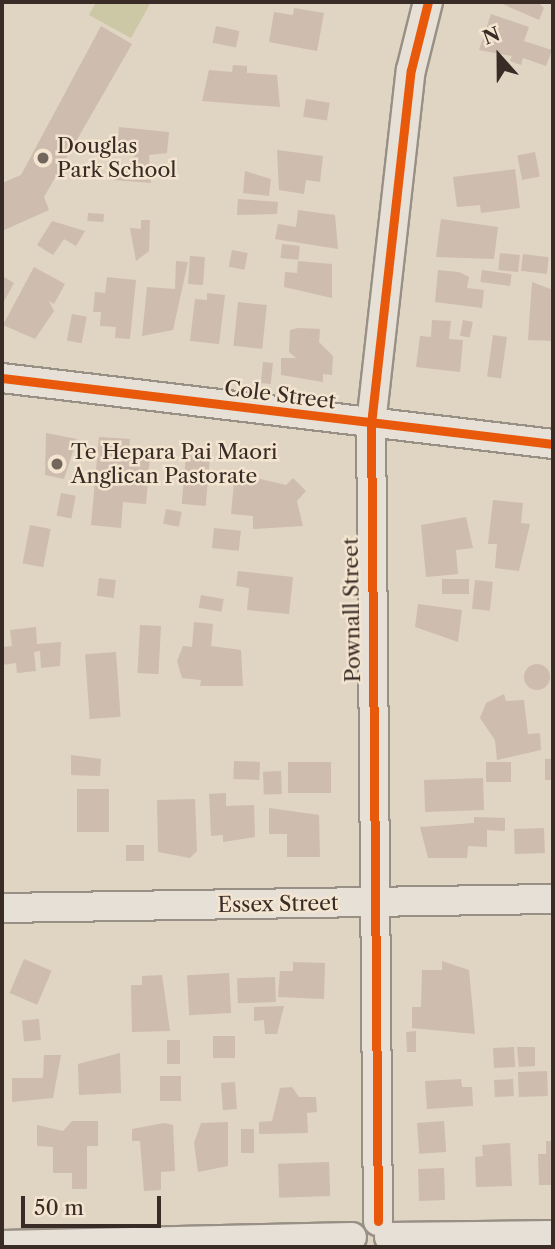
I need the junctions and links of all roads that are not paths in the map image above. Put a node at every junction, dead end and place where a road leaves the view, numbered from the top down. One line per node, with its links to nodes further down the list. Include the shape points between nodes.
1 (428, 2): 3 (street, Pownall Street, via 411,70)
2 (2, 378): 3 (street, Cole Street)
3 (371, 424): 4 (street, Cole Street); 6 (street, Pownall Street, via 367,554)
4 (553, 444)
5 (553, 899): 6 (street, Essex Street)
6 (376, 902): 7 (street, Essex Street); 8 (street, Pownall Street)
7 (2, 908)
8 (384, 1235): 9 (street); 10 (street, via 360,1223)
9 (553, 1235)
10 (353, 1242): 11 (street)
11 (2, 1245)

